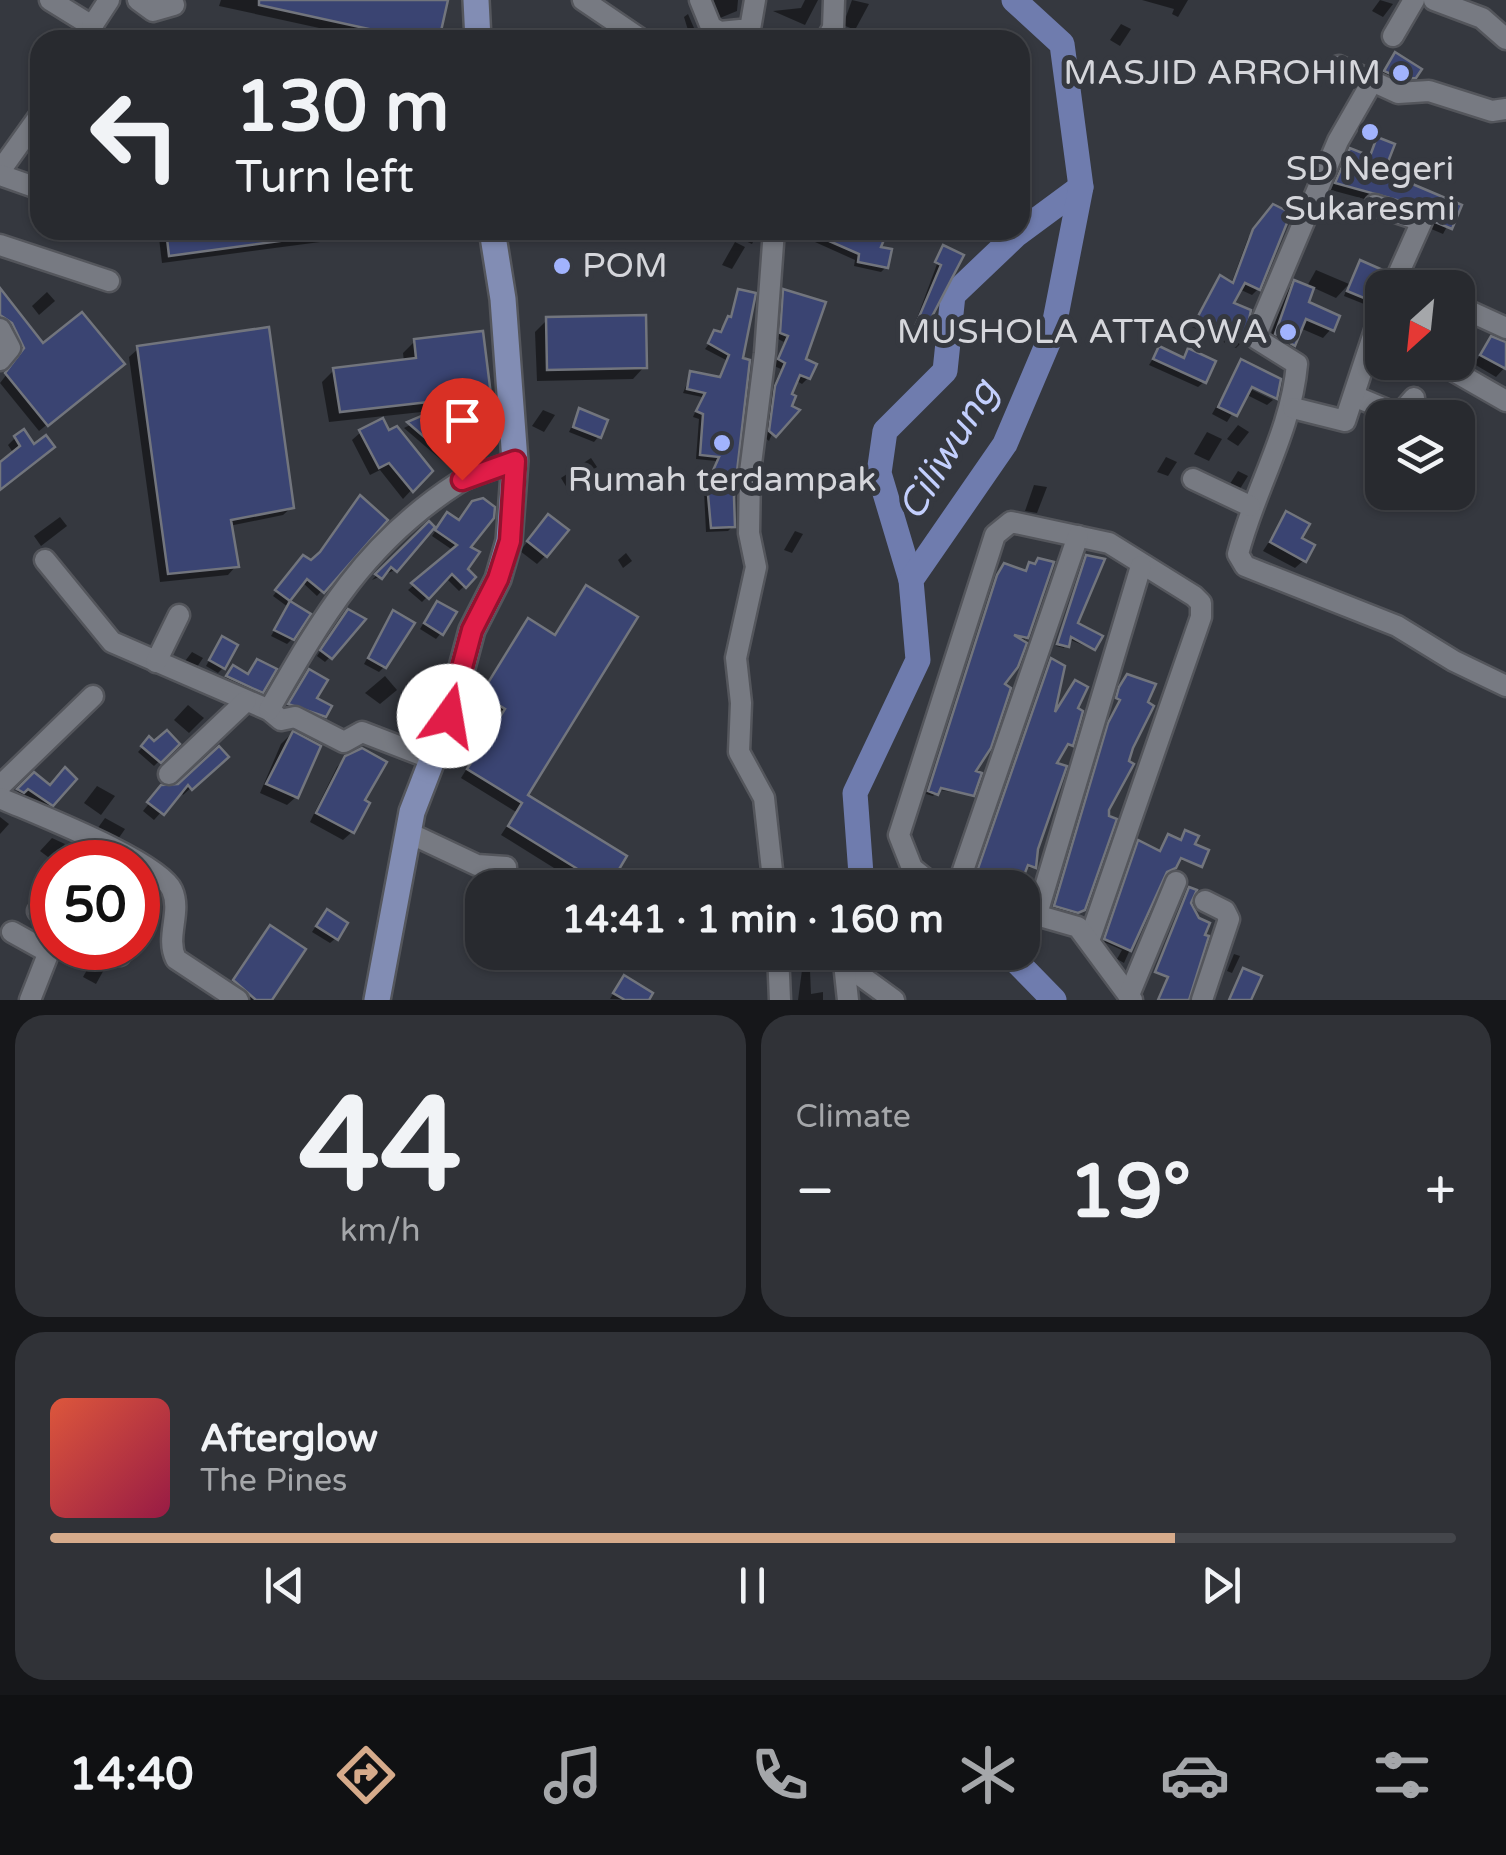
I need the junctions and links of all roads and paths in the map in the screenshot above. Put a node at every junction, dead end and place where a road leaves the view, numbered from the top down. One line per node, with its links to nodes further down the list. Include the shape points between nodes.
1 (50, 0): 12 (street)
2 (108, 0): 13 (street)
3 (138, 0): 11 (street, via 153,11)
4 (476, 0): 14 (main road)
5 (583, 0): 15 (street)
6 (700, 0): 16 (street)
7 (755, 0): 17 (street, via 750,29)
8 (834, 0): 18 (street)
9 (1414, 0): 19 (street)
10 (1434, 0): 20 (street, via 1482,18)
11 (174, 5)
12 (89, 30)
13 (94, 30)
14 (478, 30)
15 (627, 30)
16 (716, 30)
17 (740, 30)
18 (831, 30)
19 (1393, 36)
20 (1506, 39)
21 (1340, 66): 22 (street)
22 (1373, 80): 23 (street, via 1398,93 1429,92); 42 (street, via 1338,140 1258,330 1268,348 1297,364)
23 (1506, 109)
24 (30, 130): 25 (street)
25 (0, 173): 26 (street)
26 (30, 185)
27 (1375, 205): 31 (street, via 1422,221)
28 (494, 240): 43 (main road)
29 (773, 240): 61 (street, via 750,472 756,567 736,658 739,752 764,798)
30 (0, 245): 32 (street)
31 (1407, 270)
32 (109, 281)
33 (1475, 314): 34 (street)
34 (1506, 328)
35 (0, 329): 36 (street, via 10,348)
36 (0, 360)
37 (1365, 362): 39 (street)
38 (1469, 380): 41 (street)
39 (1354, 396): 40 (street, via 1399,415); 42 (street, via 1345,421)
40 (1414, 398)
41 (1506, 401)
42 (1293, 408): 45 (street)
43 (515, 461): 54 (street, via 462,480 396,528 334,599); 55 (main road, via 510,541 472,630)
44 (1193, 480): 45 (street)
45 (1250, 506): 51 (street, via 1238,554 1245,566 1398,626)
46 (1078, 536): 48 (street, via 1109,543); 62 (street, via 1011,522 995,535 899,835); 63 (street)
47 (45, 560): 50 (street, via 107,638)
48 (1142, 566): 64 (street); 69 (street, via 1194,596 1201,617)
49 (180, 616): 50 (street)
50 (156, 662): 53 (street)
51 (1506, 686)
52 (93, 696): 57 (street)
53 (246, 700): 54 (street); 56 (street)
54 (269, 710): 55 (street, via 344,742 362,732)
55 (432, 759): 59 (main road)
56 (169, 774)
57 (0, 786)
58 (0, 798): 77 (street, via 166,881 176,901 176,959)
59 (407, 832): 60 (street, via 477,865); 78 (main road)
60 (506, 867)
61 (772, 870)
62 (914, 870)
63 (963, 870)
64 (1040, 881)
65 (1176, 882): 75 (street)
66 (1205, 901): 82 (street, via 1229,919)
67 (1040, 915): 69 (street, via 1078,927)
68 (12, 932): 70 (street)
69 (1090, 938): 75 (street)
70 (30, 940)
71 (42, 970): 76 (street)
72 (779, 970): 79 (street)
73 (839, 970): 80 (street)
74 (853, 970): 81 (street)
75 (1131, 998)
76 (30, 1000)
77 (238, 1000)
78 (376, 1000)
79 (780, 1000)
80 (848, 1000)
81 (894, 1000)
82 (1202, 1000)

